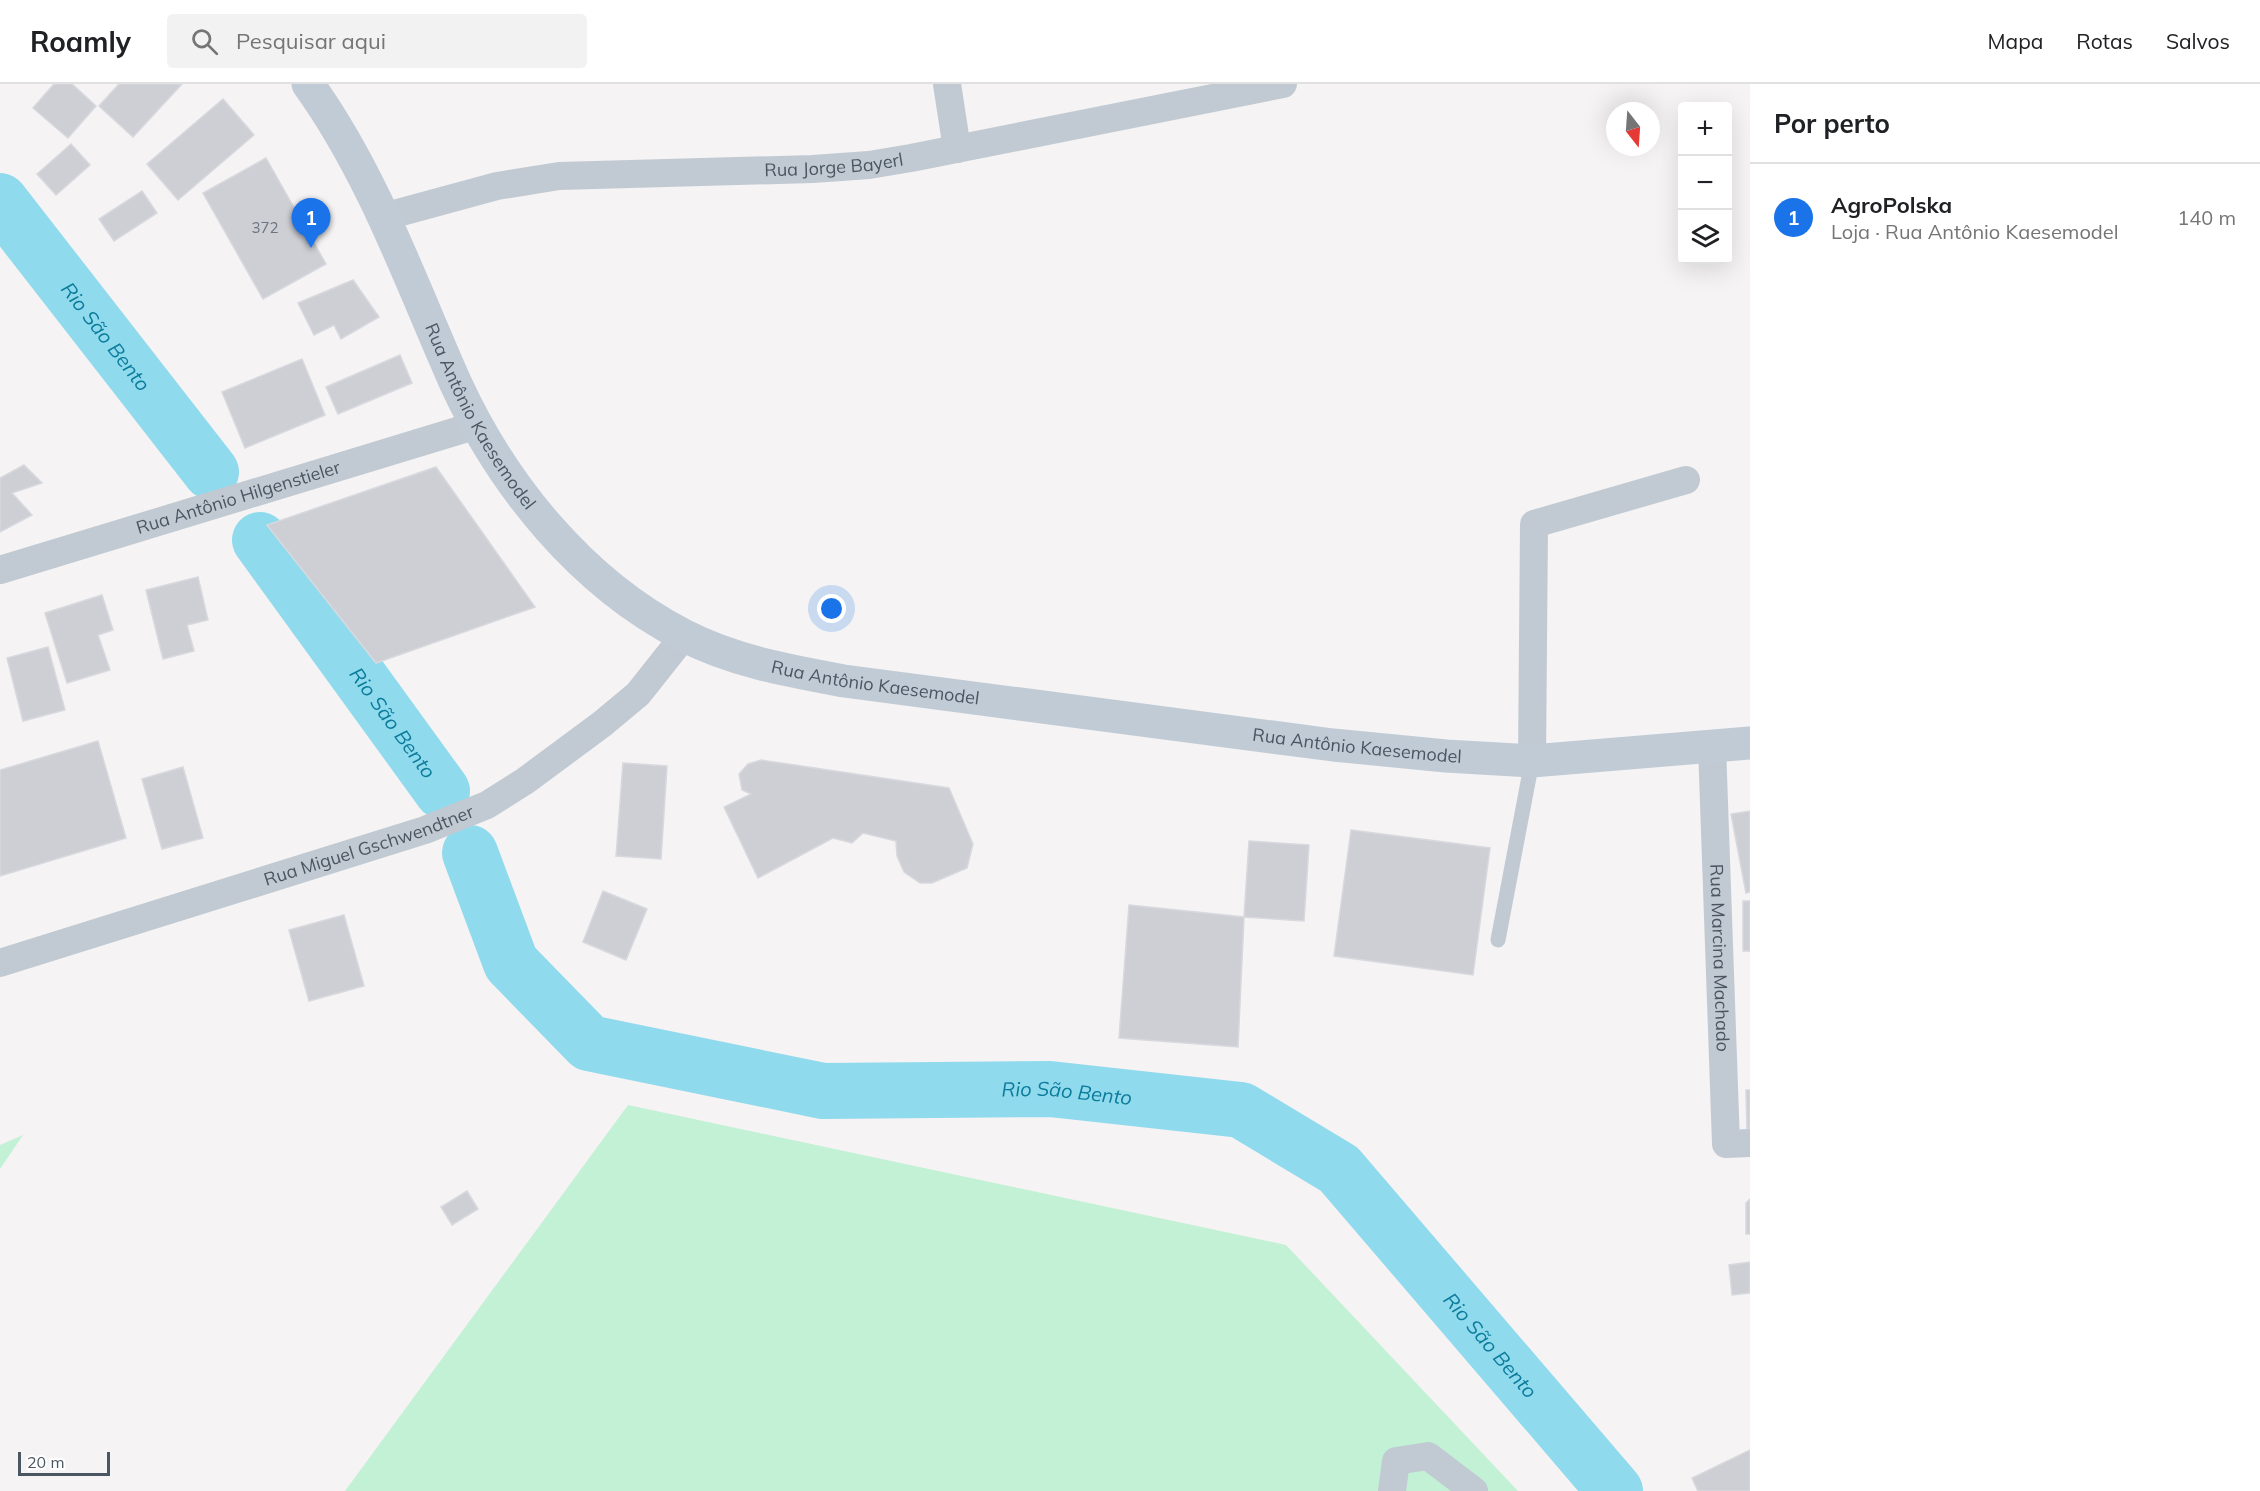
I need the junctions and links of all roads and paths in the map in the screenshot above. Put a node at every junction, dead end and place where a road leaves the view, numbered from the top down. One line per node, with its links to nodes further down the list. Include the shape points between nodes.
1 (308, 84): 5 (main road, Rua Antônio Kaesemodel, via 327,111)
2 (947, 84): 4 (street)
3 (1283, 84): 4 (street, Rua Jorge Bayerl)
4 (957, 149): 5 (street, Rua Jorge Bayerl, via 869,165 539,178)
5 (383, 217): 6 (main road, Rua Antônio Kaesemodel)
6 (477, 425): 8 (street, Rua Antônio Hilgenstieler); 9 (main road, Rua Antônio Kaesemodel, via 504,472 557,537 622,596)
7 (1686, 480): 12 (street, via 1534,524)
8 (0, 570)
9 (684, 636): 12 (main road, Rua Antônio Kaesemodel, via 773,668 854,682 1333,745); 14 (street, Rua Miguel Gschwendtner, via 638,694 544,767 487,805 425,830)
10 (1750, 743): 11 (main road, Rua Antônio Kaesemodel)
11 (1713, 746): 12 (main road, Rua Antônio Kaesemodel); 15 (street, Rua Marcina Machado, via 1726,1144)
12 (1532, 760): 13 (lane)
13 (1497, 940)
14 (0, 963)
15 (1750, 1143)
16 (1392, 1491): 17 (street, via 1396,1461 1428,1456)
17 (1474, 1491)

